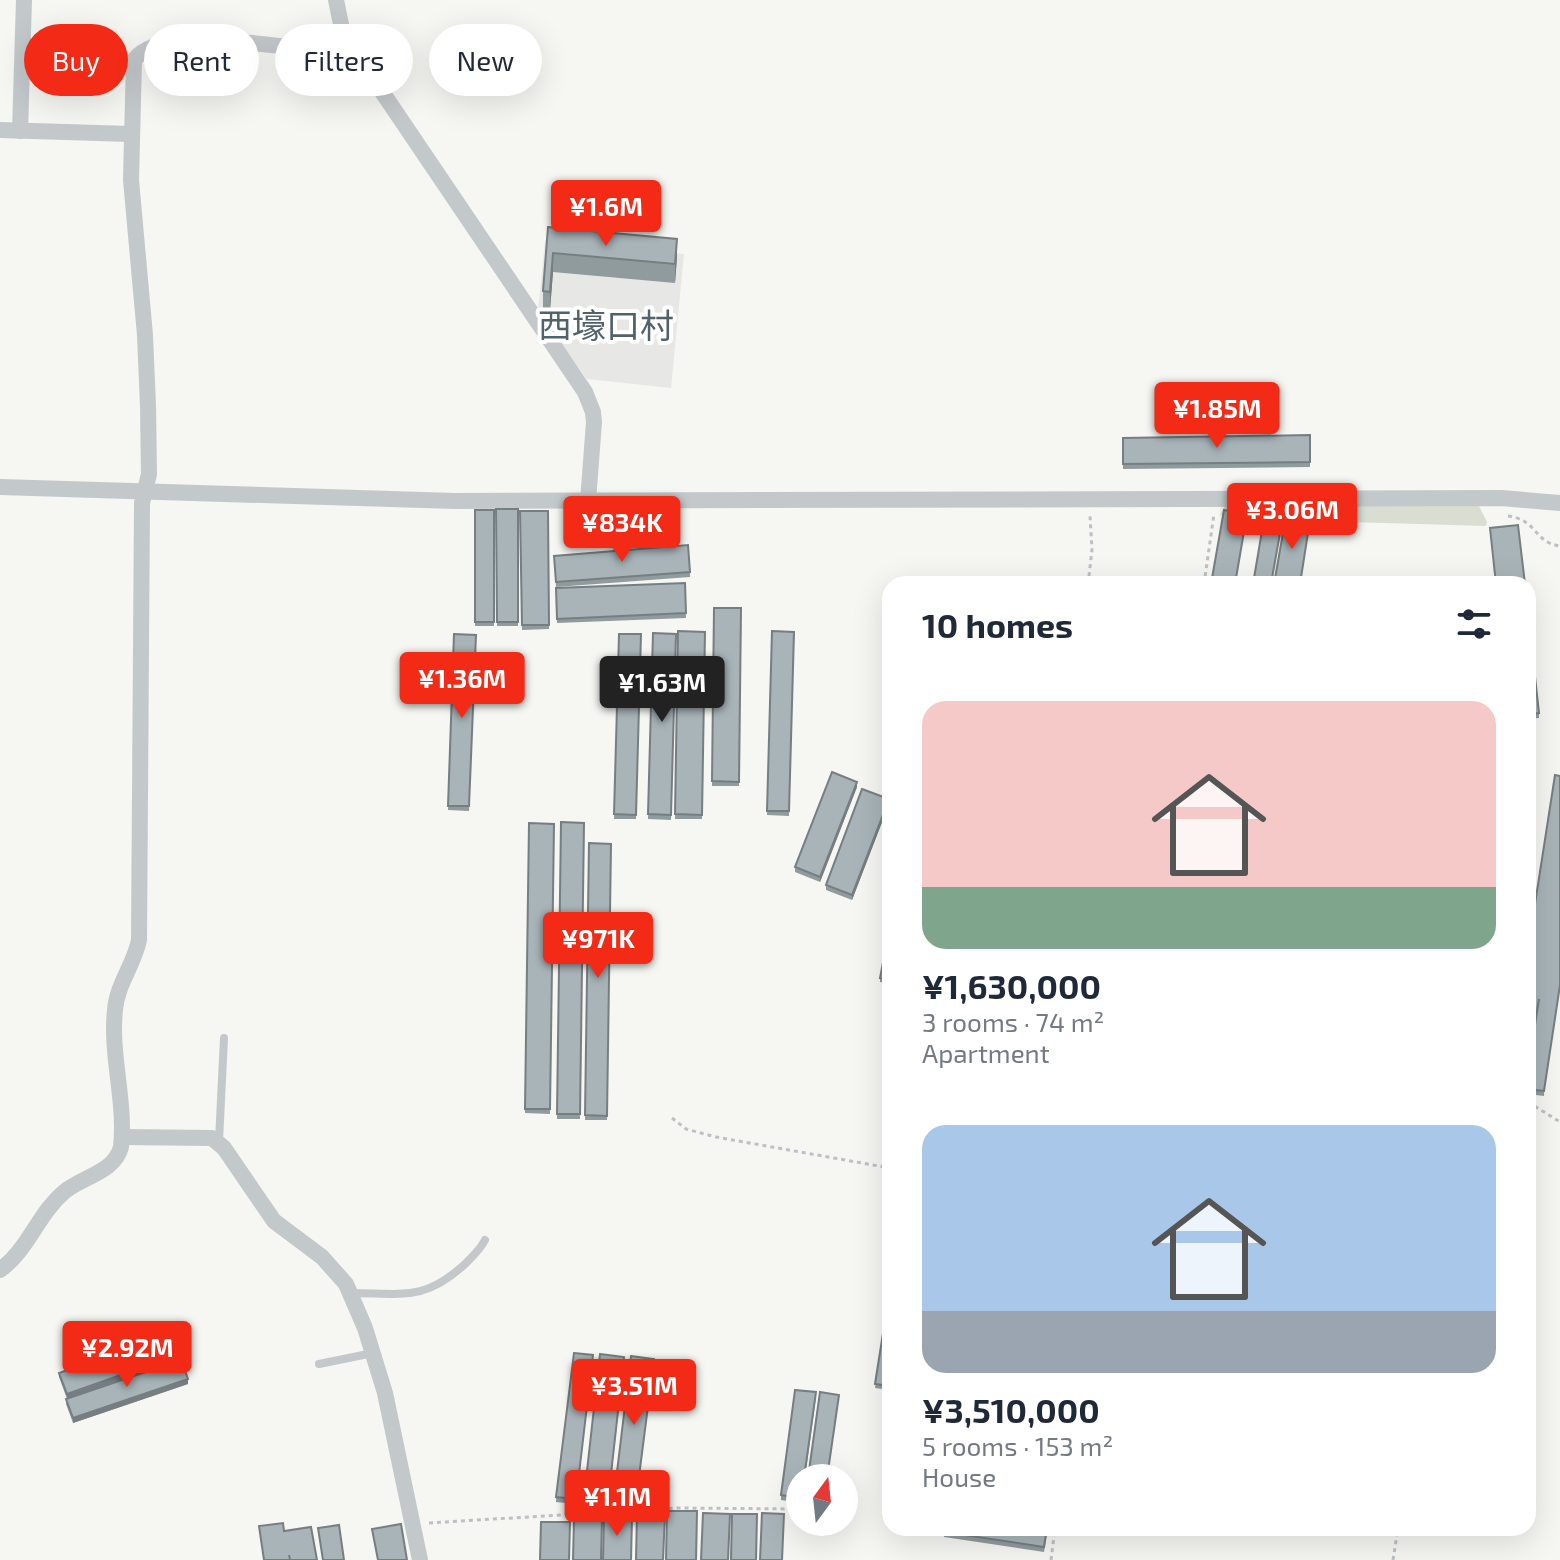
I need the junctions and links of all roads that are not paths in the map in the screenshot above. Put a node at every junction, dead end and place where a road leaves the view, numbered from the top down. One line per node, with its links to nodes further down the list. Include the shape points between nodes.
1 (24, 0): 7 (street)
2 (336, 0): 3 (street)
3 (341, 24)
4 (275, 46): 8 (street, via 187,39 165,41 141,52 132,67)
5 (384, 96): 11 (street, via 585,392 594,422)
6 (0, 130): 7 (street)
7 (20, 131): 8 (street)
8 (130, 134): 10 (street, via 147,368 149,474)
9 (0, 487): 10 (street)
10 (144, 492): 11 (street); 14 (street, via 139,940 115,1008)
11 (588, 501): 12 (street, via 1501,498)
12 (1560, 503)
13 (224, 1038): 15 (lane)
14 (122, 1137): 15 (street, via 205,1136); 17 (street, via 116,1161 63,1192)
15 (219, 1143): 18 (street, via 274,1221 322,1257)
16 (485, 1240): 18 (lane, via 449,1278 428,1291)
17 (0, 1270)
18 (350, 1293): 19 (street)
19 (373, 1353): 20 (lane); 21 (street)
20 (319, 1364)
21 (420, 1560)

